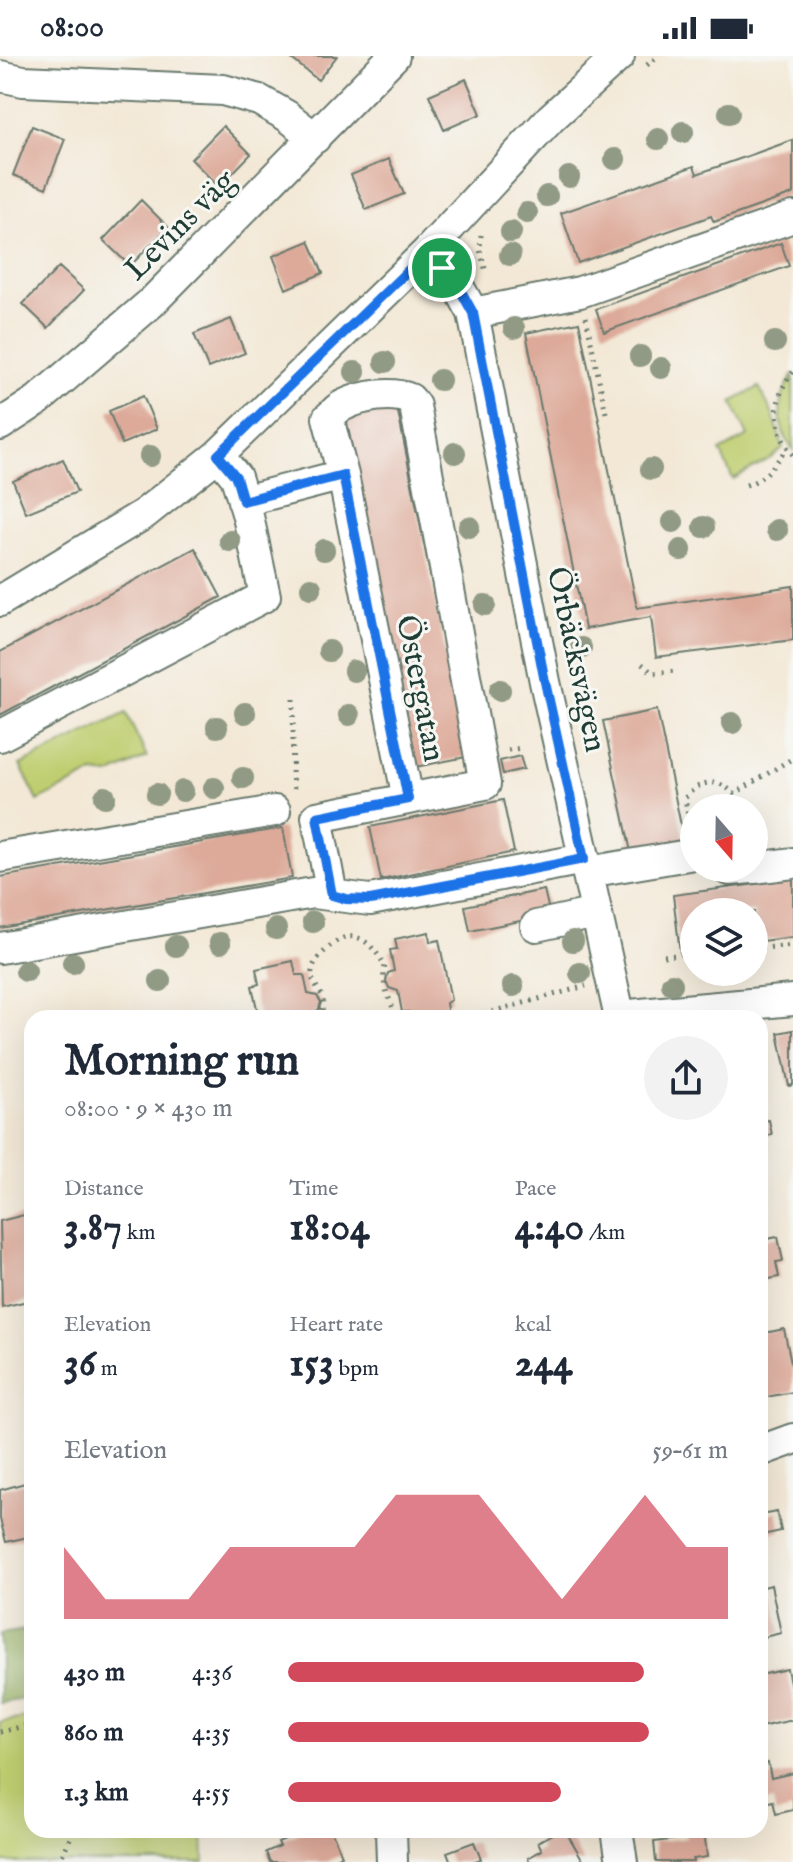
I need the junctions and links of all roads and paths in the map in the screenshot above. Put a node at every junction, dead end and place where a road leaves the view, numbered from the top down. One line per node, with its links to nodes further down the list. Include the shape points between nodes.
1 (394, 56): 4 (street, Levins väg)
2 (619, 56): 6 (street, via 551,118)
3 (0, 76): 4 (street, via 223,90 259,100)
4 (315, 138): 11 (street, Levins väg, via 151,303 38,400)
5 (793, 217): 7 (street)
6 (426, 253): 8 (street, Örbäcksvägen, via 457,284); 13 (street)
7 (580, 292): 8 (street); 10 (path)
8 (473, 313): 33 (street, Örbäcksvägen)
9 (793, 372): 12 (path, via 777,409)
10 (607, 418)
11 (0, 425)
12 (787, 448): 14 (path); 16 (path, via 772,471)
13 (218, 455): 17 (street, via 236,477); 18 (street, via 144,514)
14 (793, 455)
15 (343, 475): 17 (street); 27 (street, Östergatan); 27 (street, Östergatan, via 328,418 342,405 367,399 389,394 410,399 485,784)
16 (746, 485)
17 (243, 501): 22 (street, via 265,596)
18 (0, 601)
19 (642, 664): 20 (path, Örbäcksvägen, via 653,673)
20 (675, 671)
21 (294, 699): 29 (path, via 292,777 298,811)
22 (0, 736)
23 (793, 758): 25 (path)
24 (688, 794): 26 (path, via 710,781)
25 (734, 794)
26 (734, 794)
27 (408, 799): 29 (street, Östergatan)
28 (275, 811): 31 (street)
29 (317, 817): 35 (street)
30 (680, 848): 33 (street)
31 (0, 857)
32 (793, 863): 34 (street)
33 (586, 866): 35 (street, via 370,900); 36 (street, Örbäcksvägen)
34 (768, 866)
35 (332, 895): 39 (street, via 313,893)
36 (596, 913): 37 (street); 49 (street, Örbäcksvägen)
37 (536, 926)
38 (793, 945): 40 (path)
39 (0, 948)
40 (768, 948)
41 (680, 955): 42 (path)
42 (664, 956)
43 (595, 983): 45 (path)
44 (793, 1000): 50 (street)
45 (511, 1008): 48 (path)
46 (322, 1010): 47 (path, via 312,971 331,944 348,936 363,938 375,948 385,966 384,989)
47 (394, 1010)
48 (503, 1010)
49 (618, 1010)
50 (691, 1010)
51 (793, 1439): 52 (street)
52 (768, 1448)
53 (24, 1726): 54 (path)
54 (0, 1732)
55 (70, 1838): 58 (path)
56 (391, 1838): 59 (street)
57 (618, 1838): 60 (street)
58 (59, 1862)
59 (392, 1862)
60 (622, 1862)

